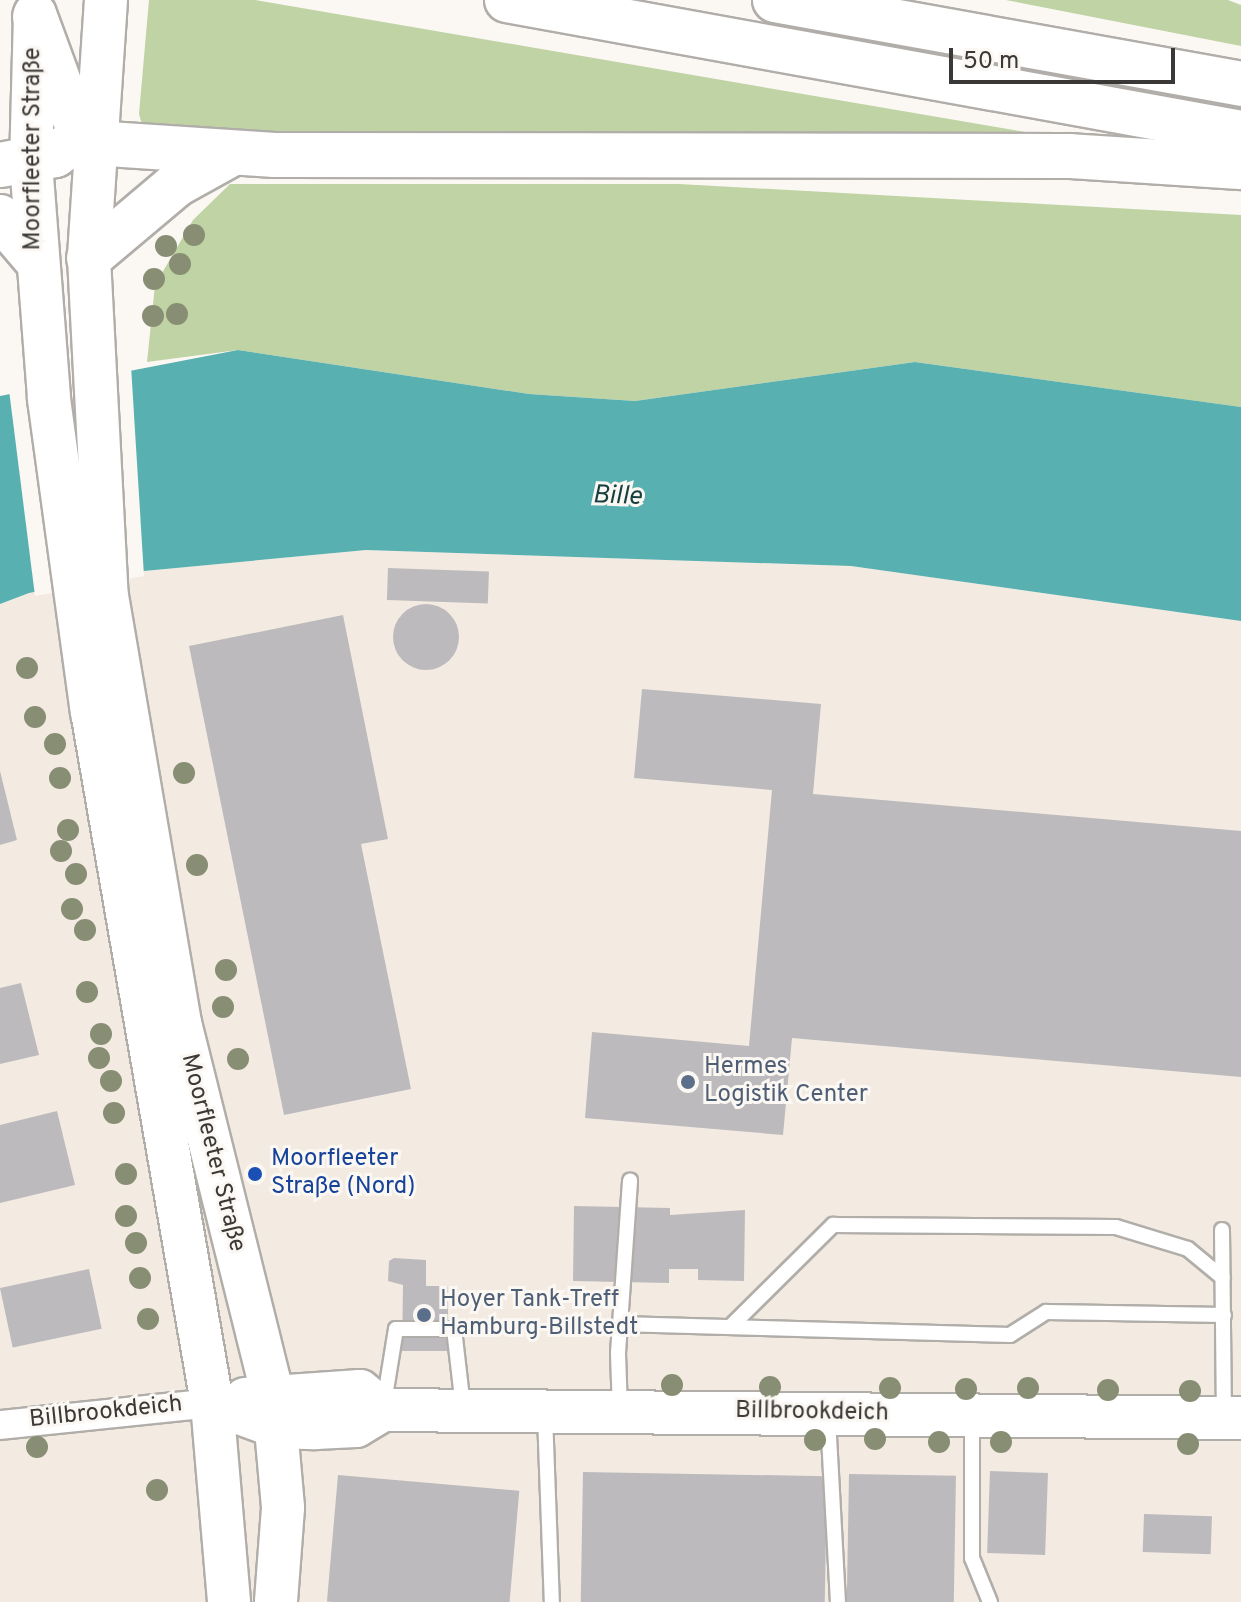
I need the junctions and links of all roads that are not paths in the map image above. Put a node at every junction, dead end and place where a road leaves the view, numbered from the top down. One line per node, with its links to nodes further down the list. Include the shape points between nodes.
1 (106, 0): 7 (main road)
2 (507, 0): 6 (highway)
3 (775, 0): 5 (highway)
4 (36, 8): 7 (highway); 9 (main road, Moorfleeter Straße)
5 (1241, 84)
6 (1241, 133)
7 (91, 135): 8 (highway); 9 (highway); 12 (main road)
8 (233, 153): 10 (highway, via 1070,156); 12 (highway, via 177,184)
9 (15, 164): 13 (main road, Moorfleeter Straße)
10 (1241, 167)
11 (0, 217): 13 (highway)
12 (90, 276): 14 (main road)
13 (36, 278): 14 (main road, Moorfleeter Straße, via 43,348)
14 (92, 598): 15 (main road)
15 (107, 708): 22 (main road, Moorfleeter Straße); 24 (main road, Moorfleeter Straße)
16 (630, 1180): 20 (lane)
17 (1222, 1230): 18 (lane)
18 (1223, 1278): 19 (lane); 21 (lane, via 1188,1249 1116,1227 833,1225)
19 (1224, 1315): 21 (lane, via 1046,1312 1010,1335); 30 (lane)
20 (620, 1324): 21 (lane); 27 (lane)
21 (731, 1326)
22 (212, 1403): 24 (main road, Billbrookdeich); 31 (street, Billbrookdeich); 32 (main road, Moorfleeter Straße)
23 (383, 1410): 24 (main road, Billbrookdeich, via 360,1391); 25 (main road, Billbrookdeich); 25 (lane, via 396,1329 454,1329)
24 (275, 1411): 33 (main road, Moorfleeter Straße, via 283,1508)
25 (464, 1411): 26 (main road, Billbrookdeich)
26 (545, 1411): 27 (main road, Billbrookdeich); 34 (lane)
27 (620, 1411): 28 (main road, Billbrookdeich)
28 (828, 1413): 29 (main road, Billbrookdeich); 35 (lane)
29 (971, 1415): 30 (main road, Billbrookdeich); 36 (lane, via 972,1558)
30 (1232, 1418)
31 (0, 1425)
32 (229, 1602)
33 (276, 1602)
34 (552, 1602)
35 (838, 1602)
36 (990, 1602)

